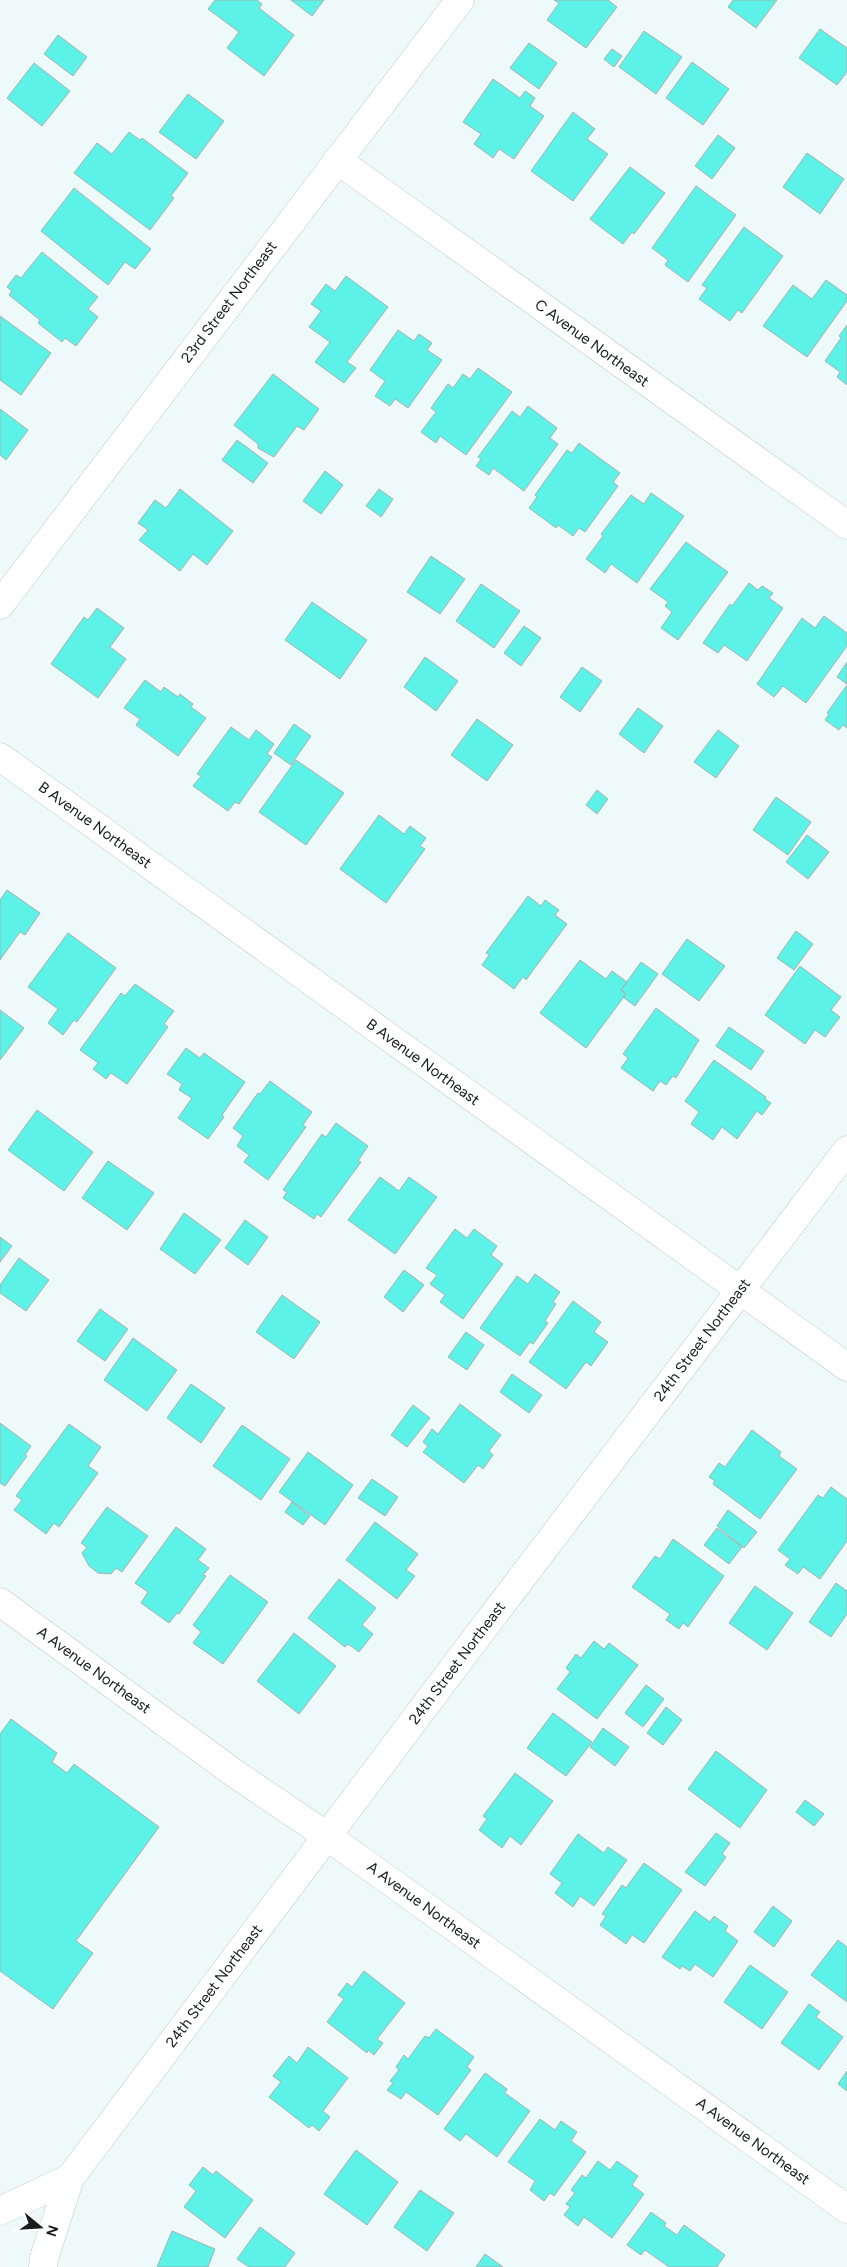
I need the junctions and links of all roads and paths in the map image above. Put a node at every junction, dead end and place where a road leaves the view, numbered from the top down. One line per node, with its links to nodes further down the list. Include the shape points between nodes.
1 (460, 0): 2 (street, 23rd Street Northeast)
2 (337, 160): 3 (street, C Avenue Northeast); 4 (street, 23rd Street Northeast)
3 (847, 525)
4 (0, 605)
5 (0, 757): 7 (street, B Avenue Northeast)
6 (847, 1150): 7 (street, 24th Street Northeast)
7 (740, 1290): 8 (street, B Avenue Northeast); 10 (street, 24th Street Northeast)
8 (847, 1367)
9 (0, 1602): 10 (street, A Avenue Northeast, via 234,1773)
10 (328, 1836): 11 (street, 24th Street Northeast); 12 (street, A Avenue Northeast)
11 (70, 2178): 13 (street, 24th Street Northeast); 14 (street, 24th Street Northeast)
12 (847, 2209)
13 (0, 2211)
14 (43, 2267)

